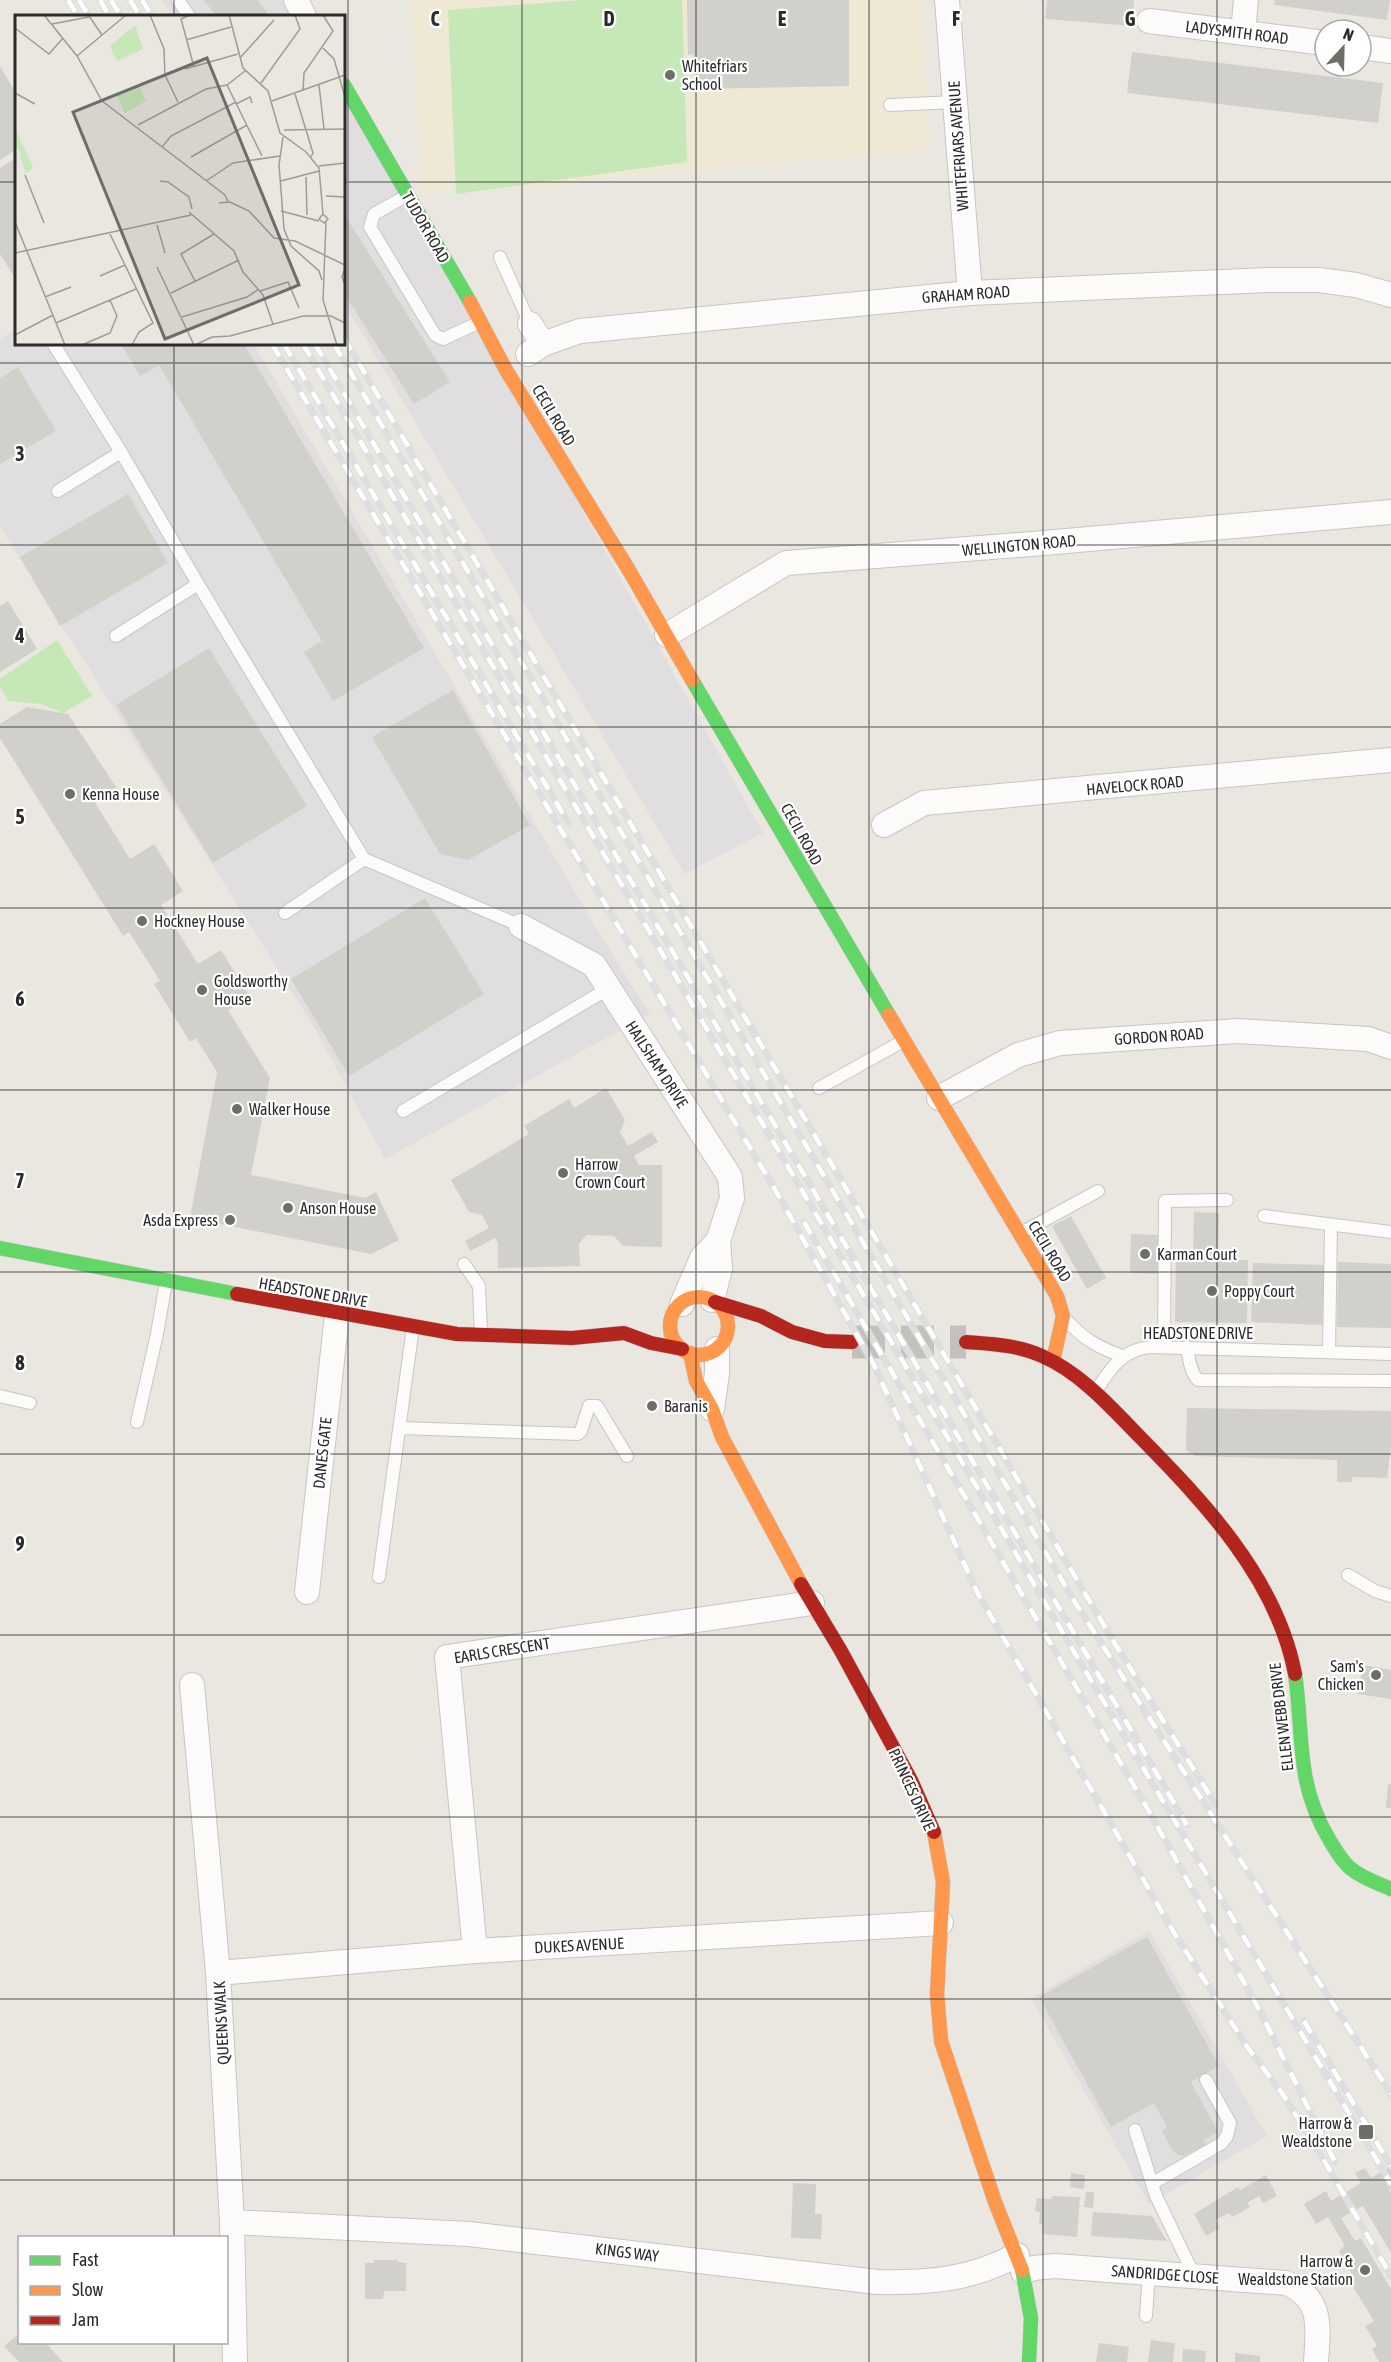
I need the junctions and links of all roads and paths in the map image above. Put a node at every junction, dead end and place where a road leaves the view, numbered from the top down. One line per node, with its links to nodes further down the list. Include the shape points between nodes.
1 (178, 0): 5 (lane)
2 (296, 0): 6 (street)
3 (947, 0): 13 (street, WHITEFRIARS AVENUE)
4 (1246, 0): 8 (street)
5 (188, 15)
6 (304, 15)
7 (1149, 21): 8 (street, LADYSMITH ROAD)
8 (1243, 33): 9 (street, LADYSMITH ROAD)
9 (1313, 42)
10 (1373, 49): 11 (street)
11 (1391, 51)
12 (345, 88): 15 (street, TUDOR ROAD, via 357,118)
13 (955, 102): 14 (lane); 17 (street, WHITEFRIARS AVENUE)
14 (890, 105)
15 (408, 195): 19 (street, TUDOR ROAD); 19 (lane, via 374,214 370,227 435,334 443,339)
16 (500, 257): 20 (lane)
17 (969, 293): 18 (street, GRAHAM ROAD, via 1319,280); 20 (street, GRAHAM ROAD, via 596,329)
18 (1391, 295)
19 (481, 321): 22 (street, TUDOR ROAD)
20 (534, 341)
21 (54, 345): 23 (lane)
22 (506, 370): 27 (street, CECIL ROAD)
23 (121, 452): 24 (lane); 26 (lane)
24 (58, 491)
25 (1391, 512): 27 (street, WELLINGTON ROAD, via 786,563)
26 (198, 584): 28 (lane); 31 (lane)
27 (667, 635): 35 (street, CECIL ROAD)
28 (116, 636)
29 (1391, 760): 30 (street, HAVELOCK ROAD, via 924,803)
30 (884, 825)
31 (364, 859): 32 (lane); 33 (lane)
32 (285, 913)
33 (521, 926): 34 (street, HAILSHAM DRIVE, via 594,965)
34 (609, 988): 39 (lane); 46 (street, HAILSHAM DRIVE, via 730,1177 732,1198)
35 (904, 1040): 37 (lane); 38 (street, CECIL ROAD)
36 (1391, 1047): 38 (street, GORDON ROAD, via 1368,1039 1238,1031 1060,1043 1018,1055)
37 (819, 1088)
38 (939, 1098): 45 (street, CECIL ROAD)
39 (403, 1111)
40 (1098, 1191): 45 (lane)
41 (1227, 1200): 62 (lane, via 1165,1201)
42 (1264, 1216): 43 (lane)
43 (1331, 1225): 44 (lane); 65 (lane)
44 (1391, 1232)
45 (1020, 1234): 54 (street, CECIL ROAD, via 1057,1296)
46 (718, 1240): 50 (street, HAILSHAM DRIVE, via 720,1269); 51 (street, HAILSHAM DRIVE, via 702,1258)
47 (0, 1248): 49 (street, HEADSTONE DRIVE)
48 (464, 1264): 57 (lane, via 479,1286)
49 (166, 1281): 52 (street, HEADSTONE DRIVE); 74 (lane)
50 (713, 1301): 51 (street, via 696,1297); 56 (street, via 761,1316); 61 (street, via 726,1316)
51 (679, 1306): 53 (street); 64 (street, via 671,1327 676,1342)
52 (337, 1314): 55 (street, HEADSTONE DRIVE); 79 (street, DANES GATE)
53 (653, 1315)
54 (1063, 1316): 67 (lane, CECIL ROAD, via 1083,1338); 68 (street)
55 (414, 1326): 57 (street, HEADSTONE DRIVE); 75 (lane)
56 (792, 1332): 58 (street); 59 (street, via 825,1341)
57 (481, 1335): 64 (street, HEADSTONE DRIVE, via 572,1338 628,1329 651,1343)
58 (769, 1336)
59 (852, 1342)
60 (966, 1342): 68 (street, via 1006,1345)
61 (725, 1344): 64 (street, via 699,1355); 73 (street, PRINCES DRIVE)
62 (1164, 1347): 63 (lane, HEADSTONE DRIVE); 67 (lane, HEADSTONE DRIVE, via 1142,1348)
63 (1187, 1347): 65 (lane, HEADSTONE DRIVE); 69 (lane, via 1198,1380)
64 (686, 1351): 73 (street, PRINCES DRIVE, via 696,1381)
65 (1329, 1352): 66 (lane, HEADSTONE DRIVE)
66 (1391, 1354)
67 (1122, 1356): 70 (lane)
68 (1053, 1361): 70 (street)
69 (1391, 1381)
70 (1095, 1392): 83 (street, ELLEN WEBB DRIVE, via 1214,1516 1262,1587 1281,1625 1295,1667 1306,1786 1315,1810 1347,1865)
71 (0, 1396): 72 (lane)
72 (30, 1403)
73 (712, 1409): 81 (street, PRINCES DRIVE, via 722,1437)
74 (137, 1422)
75 (400, 1428): 76 (lane, via 578,1434 588,1406 593,1404); 78 (lane)
76 (627, 1456)
77 (1348, 1575): 80 (lane)
78 (379, 1577)
79 (306, 1592)
80 (1391, 1596)
81 (812, 1603): 84 (street, PRINCES DRIVE, via 933,1827 943,1882); 85 (street, EARLS CRESCENT, via 447,1657)
82 (192, 1685): 86 (street, QUEENS WALK)
83 (1391, 1889)
84 (941, 1923): 85 (street, DUKES AVENUE); 91 (street, PRINCES DRIVE, via 937,1994 940,2041)
85 (475, 1951): 86 (street, DUKES AVENUE)
86 (218, 1973): 90 (street, QUEENS WALK)
87 (1206, 2080): 89 (lane, via 1230,2123 1227,2136 1222,2143)
88 (1135, 2130): 89 (lane)
89 (1153, 2183): 93 (lane)
90 (232, 2222): 91 (street, KINGS WAY, via 469,2234 877,2282 967,2276); 95 (street, QUEENS WALK)
91 (1020, 2263): 92 (street, SANDRIDGE CLOSE, via 1034,2268); 96 (street, PRINCES DRIVE, via 1030,2318)
92 (1149, 2273): 93 (street, SANDRIDGE CLOSE); 94 (lane)
93 (1194, 2275): 97 (street, SANDRIDGE CLOSE, via 1273,2281 1298,2287 1314,2307 1318,2325)
94 (1146, 2316)
95 (235, 2362)
96 (1029, 2362)
97 (1316, 2362)

